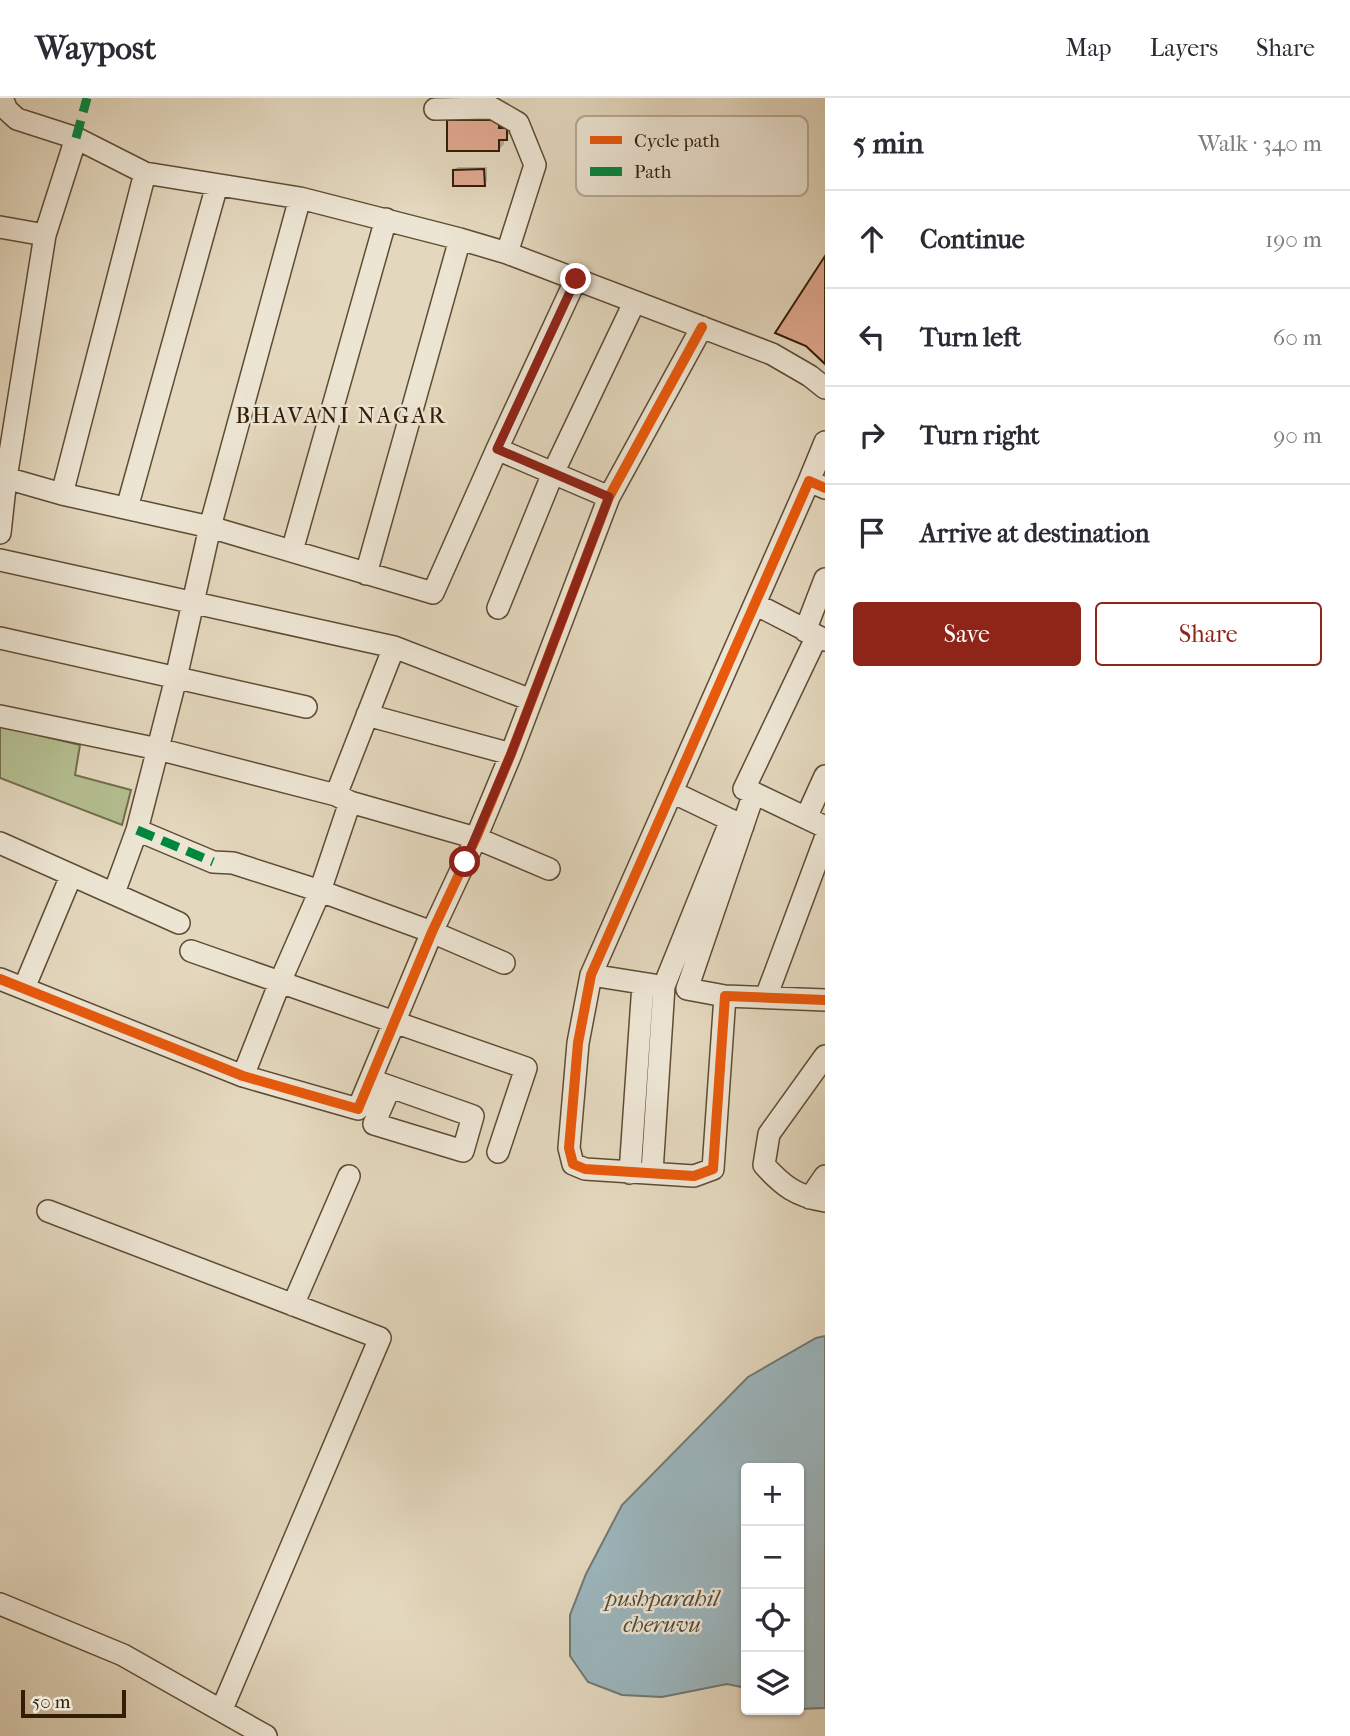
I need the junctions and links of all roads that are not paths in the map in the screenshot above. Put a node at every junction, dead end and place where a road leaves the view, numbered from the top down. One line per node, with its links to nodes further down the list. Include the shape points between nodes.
1 (2, 98): 3 (street)
2 (435, 109): 12 (street, via 492,108 518,123 535,165)
3 (9, 120): 4 (street)
4 (76, 138): 5 (street); 10 (street)
5 (145, 173): 6 (street); 23 (street)
6 (216, 185): 7 (street); 26 (street)
7 (300, 198): 8 (street); 27 (street)
8 (386, 219): 11 (street); 29 (street)
9 (0, 227): 10 (street)
10 (45, 235): 17 (street)
11 (460, 239): 12 (street); 31 (street)
12 (507, 253): 13 (street)
13 (576, 279): 14 (street); 19 (street)
14 (634, 303): 15 (street); 20 (street)
15 (702, 327): 16 (street, via 772,354); 24 (street)
16 (825, 388)
17 (6, 438): 21 (street)
18 (825, 442): 22 (street)
19 (497, 449): 20 (street); 31 (street, via 433,593)
20 (553, 473): 24 (street); 35 (street)
21 (6, 478): 23 (street); 25 (street)
22 (817, 484): 34 (street)
23 (62, 494): 26 (street)
24 (609, 497): 40 (street)
25 (1, 502): 28 (street)
26 (127, 508): 27 (street)
27 (210, 527): 29 (street); 33 (street)
28 (0, 533)
29 (292, 551): 31 (street)
30 (0, 560): 33 (street)
31 (366, 574)
32 (825, 579): 36 (street)
33 (193, 602): 38 (street); 39 (street)
34 (755, 604): 36 (street); 47 (street)
35 (498, 608)
36 (815, 636): 48 (street, via 744,789)
37 (0, 638): 39 (street)
38 (394, 648): 40 (street); 42 (street)
39 (176, 678): 41 (street); 44 (street)
40 (531, 700): 45 (street)
41 (306, 707)
42 (367, 715): 45 (street); 49 (street)
43 (0, 716): 44 (street)
44 (158, 750): 49 (street); 53 (street)
45 (511, 754): 54 (street)
46 (825, 776): 52 (street)
47 (672, 792): 50 (street); 51 (street)
48 (754, 793): 51 (street); 52 (street)
49 (343, 799): 54 (street); 60 (street)
50 (660, 818): 57 (street, via 646,821); 66 (street)
51 (738, 823): 69 (street); 71 (street)
52 (816, 823)
53 (137, 830): 60 (street, via 213,862 233,863); 61 (street)
54 (476, 838): 58 (street); 63 (street)
55 (825, 839): 73 (street)
56 (0, 843): 59 (street)
57 (628, 866)
58 (549, 869)
59 (71, 876): 61 (street); 70 (street)
60 (320, 891): 63 (street); 68 (street)
61 (114, 893): 62 (street)
62 (179, 923)
63 (432, 932): 65 (street); 75 (street)
64 (191, 951): 68 (street)
65 (504, 963)
66 (591, 975): 69 (street); 82 (street, via 578,1043 569,1148 573,1164)
67 (0, 979): 70 (street)
68 (280, 982): 75 (street); 78 (street)
69 (653, 985): 71 (street); 81 (street); 82 (street)
70 (24, 988): 78 (street)
71 (687, 989): 72 (street)
72 (725, 996): 73 (street); 79 (street)
73 (766, 998): 74 (street)
74 (825, 1000)
75 (395, 1023): 78 (street, via 380,1083 358,1109); 80 (street, via 526,1068)
76 (732, 1031): 79 (street, via 729,1074)
77 (825, 1056): 85 (street, via 769,1134 764,1165 784,1187)
78 (243, 1076)
79 (720, 1082): 81 (street, via 713,1169 694,1176)
80 (498, 1152)
81 (652, 1172): 82 (street)
82 (629, 1173)
83 (349, 1175): 87 (street)
84 (825, 1175): 85 (street)
85 (818, 1200)
86 (48, 1210): 87 (street)
87 (293, 1305): 89 (street, via 380,1338)
88 (0, 1604): 89 (street, via 123,1655)
89 (222, 1709): 90 (street)
90 (267, 1736)

